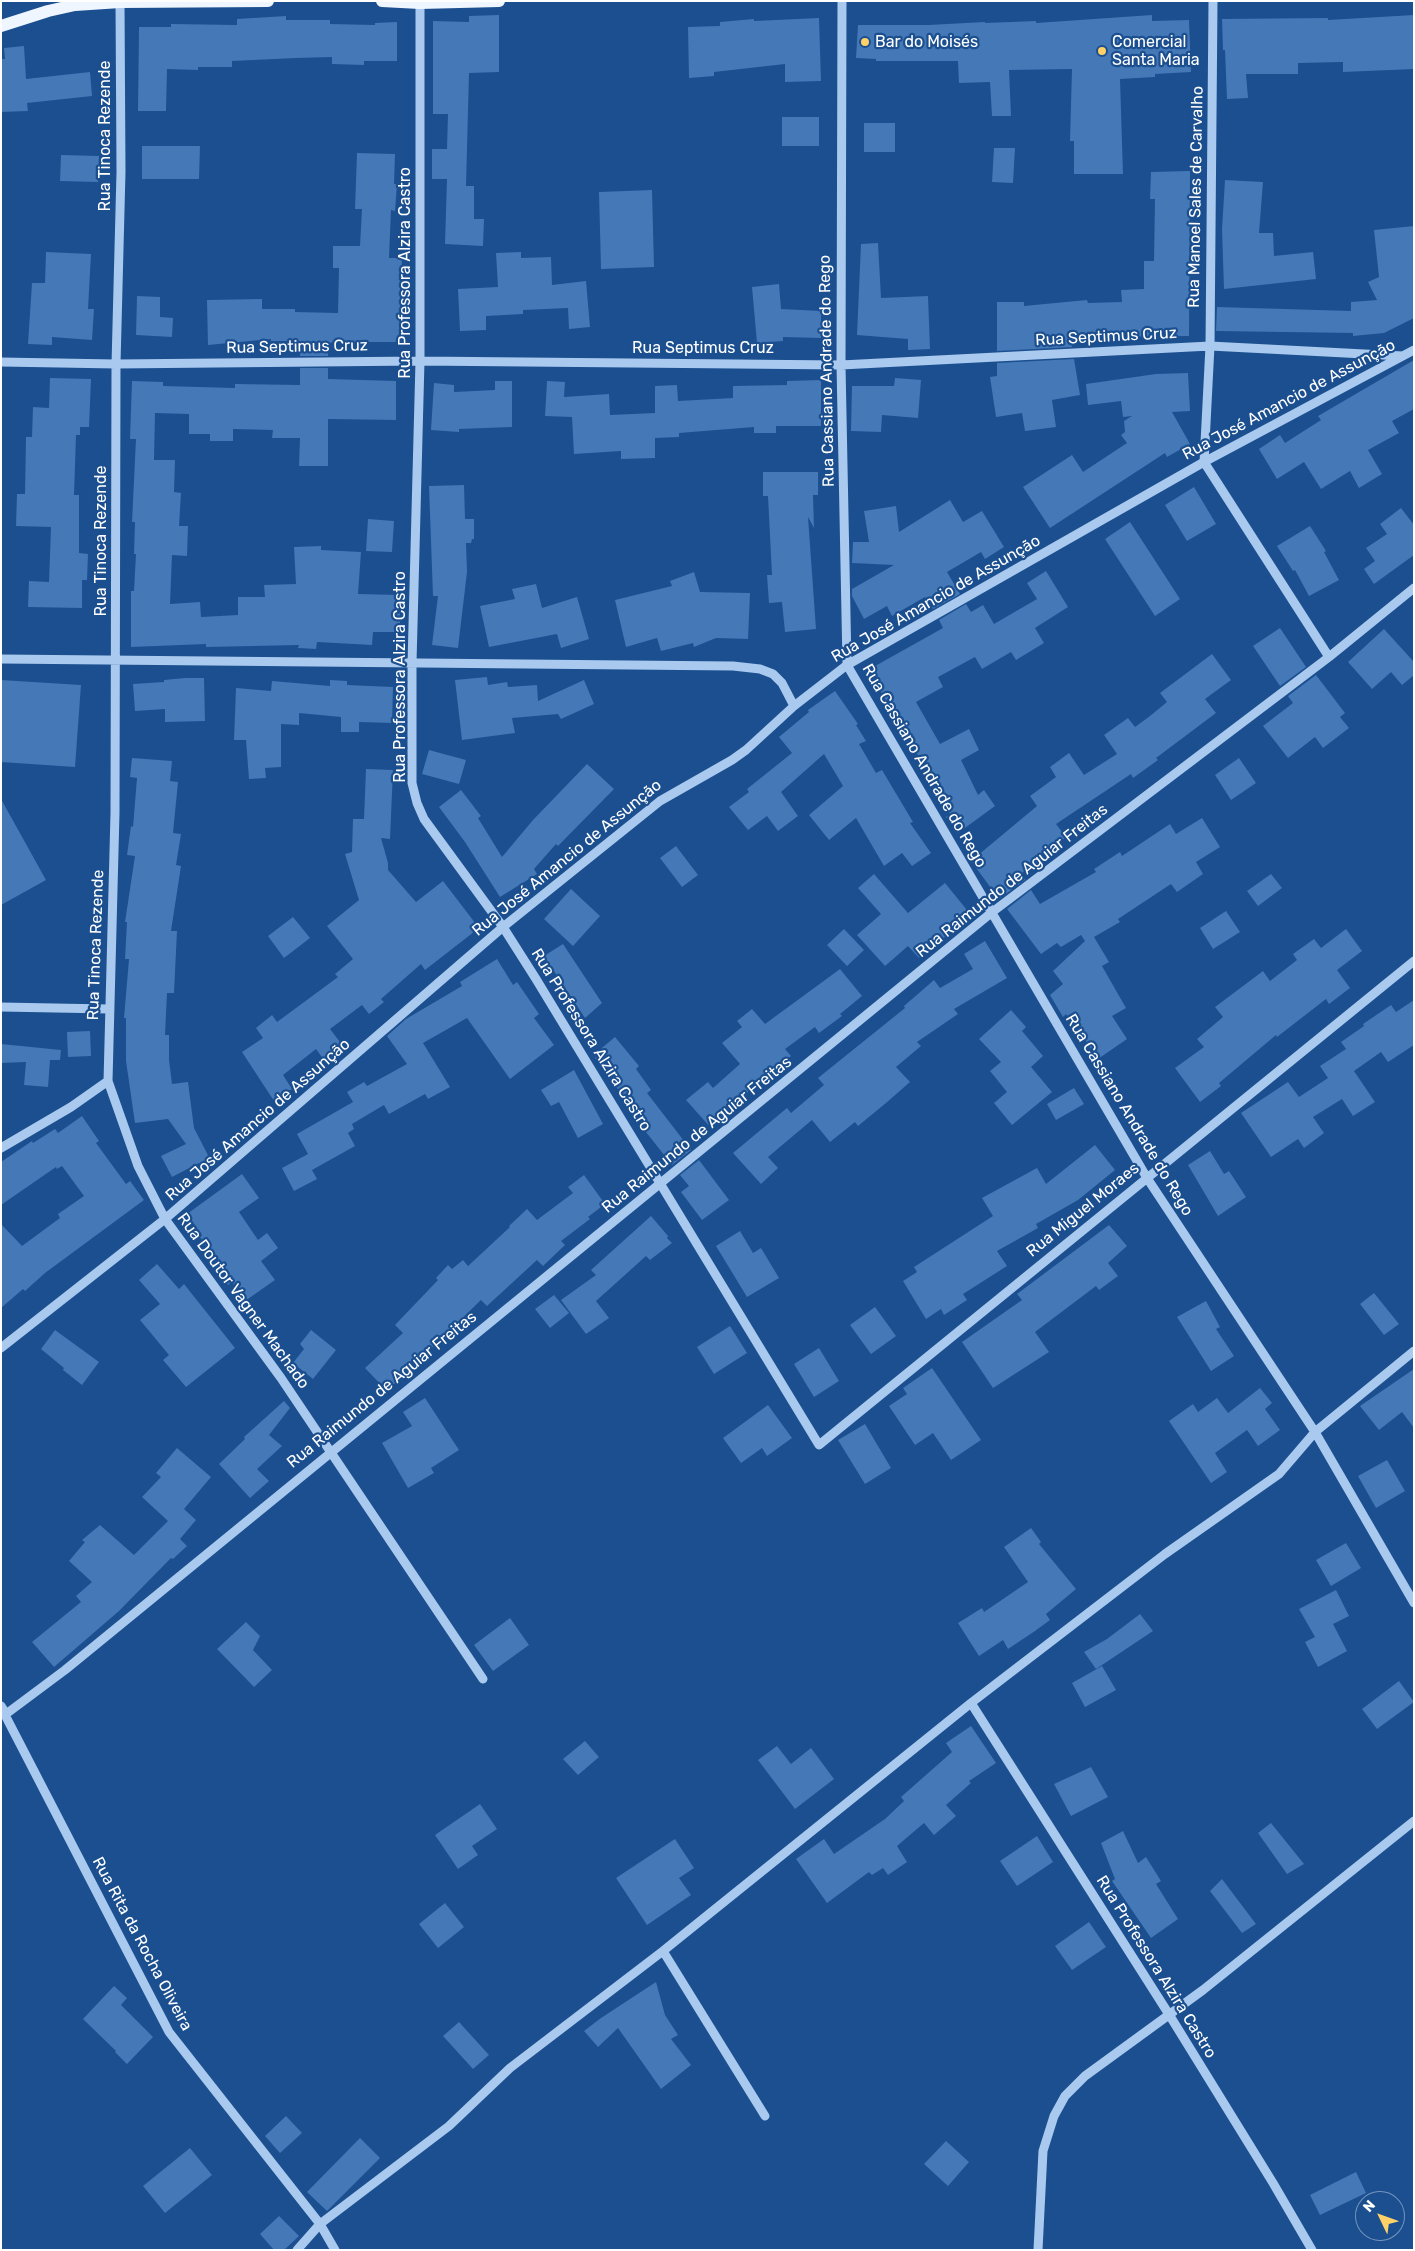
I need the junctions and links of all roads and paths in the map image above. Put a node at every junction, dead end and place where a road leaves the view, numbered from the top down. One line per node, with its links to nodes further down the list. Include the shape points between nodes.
1 (268, 1): 6 (main road)
2 (382, 1): 7 (main road)
3 (499, 1): 7 (main road)
4 (842, 1): 15 (street, Rua Cassiano Andrade do Rego)
5 (1213, 1): 9 (street, Rua Manoel Sales de Carvalho)
6 (120, 2): 8 (main road, via 76,5); 14 (street, Rua Tinoca Rezende, via 121,172)
7 (420, 3): 12 (street, Rua Professora Alzira Castro)
8 (1, 26)
9 (1210, 346): 11 (street, Rua Septimus Cruz); 15 (street, Rua Septimus Cruz); 16 (street, Rua Manoel Sales de Carvalho)
10 (1414, 350): 11 (street, Rua José Amancio de Assunção)
11 (1403, 356): 16 (street, Rua José Amancio de Assunção)
12 (420, 361): 14 (street, Rua Septimus Cruz); 15 (street, Rua Septimus Cruz); 21 (street, Rua Professora Alzira Castro)
13 (1, 362): 14 (street, Rua Septimus Cruz)
14 (116, 364): 20 (street, Rua Tinoca Rezende)
15 (841, 364): 22 (street, Rua Cassiano Andrade do Rego)
16 (1204, 462): 18 (street); 22 (street, Rua José Amancio de Assunção)
17 (1414, 588): 18 (street, Rua Raimundo de Aguiar Freitas)
18 (1329, 657): 24 (street, Rua Raimundo de Aguiar Freitas)
19 (1, 660): 20 (street)
20 (117, 661): 21 (street); 28 (street, Rua Tinoca Rezende)
21 (412, 663): 23 (street, via 733,666 760,669 777,677); 25 (street, Rua Professora Alzira Castro, via 412,783 416,803)
22 (847, 664): 23 (street, Rua José Amancio de Assunção); 24 (street, Rua Cassiano Andrade do Rego)
23 (794, 706): 25 (street, Rua José Amancio de Assunção, via 732,760 660,801)
24 (991, 913): 31 (street, Rua Cassiano Andrade do Rego); 32 (street, Rua Raimundo de Aguiar Freitas)
25 (503, 926): 32 (street, Rua Professora Alzira Castro); 33 (street, Rua José Amancio de Assunção)
26 (1414, 960): 31 (street, Rua Miguel Moraes)
27 (1, 1007): 28 (street)
28 (109, 1009): 29 (street, Rua Tinoca Rezende)
29 (108, 1080): 30 (street); 33 (street, Rua Doutor Vagner Machado, via 138,1166)
30 (1, 1148)
31 (1146, 1178): 36 (street, Rua Cassiano Andrade do Rego); 37 (street, Rua Miguel Moraes)
32 (662, 1184): 37 (street, Rua Professora Alzira Castro); 38 (street, Rua Raimundo de Aguiar Freitas)
33 (166, 1219): 34 (street, Rua José Amancio de Assunção); 38 (street, Rua Doutor Vagner Machado, via 281,1378)
34 (1, 1348)
35 (1414, 1351): 36 (street)
36 (1315, 1432): 39 (street, Rua Cassiano Andrade do Rego); 41 (street, via 1279,1474 1164,1554)
37 (819, 1445)
38 (330, 1452): 40 (street, Rua Doutor Vagner Machado); 42 (street, Rua Raimundo de Aguiar Freitas, via 65,1670)
39 (1414, 1602)
40 (483, 1678)
41 (971, 1703): 44 (street); 45 (street, Rua Professora Alzira Castro)
42 (3, 1710): 47 (street, Rua Rita da Rocha Oliveira, via 169,2032)
43 (1414, 1821): 45 (street)
44 (664, 1951): 46 (street); 47 (street, via 510,2068 423,2148)
45 (1170, 2016): 50 (street, via 1085,2076 1065,2096 1054,2116 1043,2151); 51 (street, Rua Professora Alzira Castro)
46 (765, 2116)
47 (320, 2224): 48 (street); 49 (street, Rua Rita da Rocha Oliveira)
48 (297, 2250)
49 (335, 2250)
50 (1038, 2250)
51 (1312, 2250)

